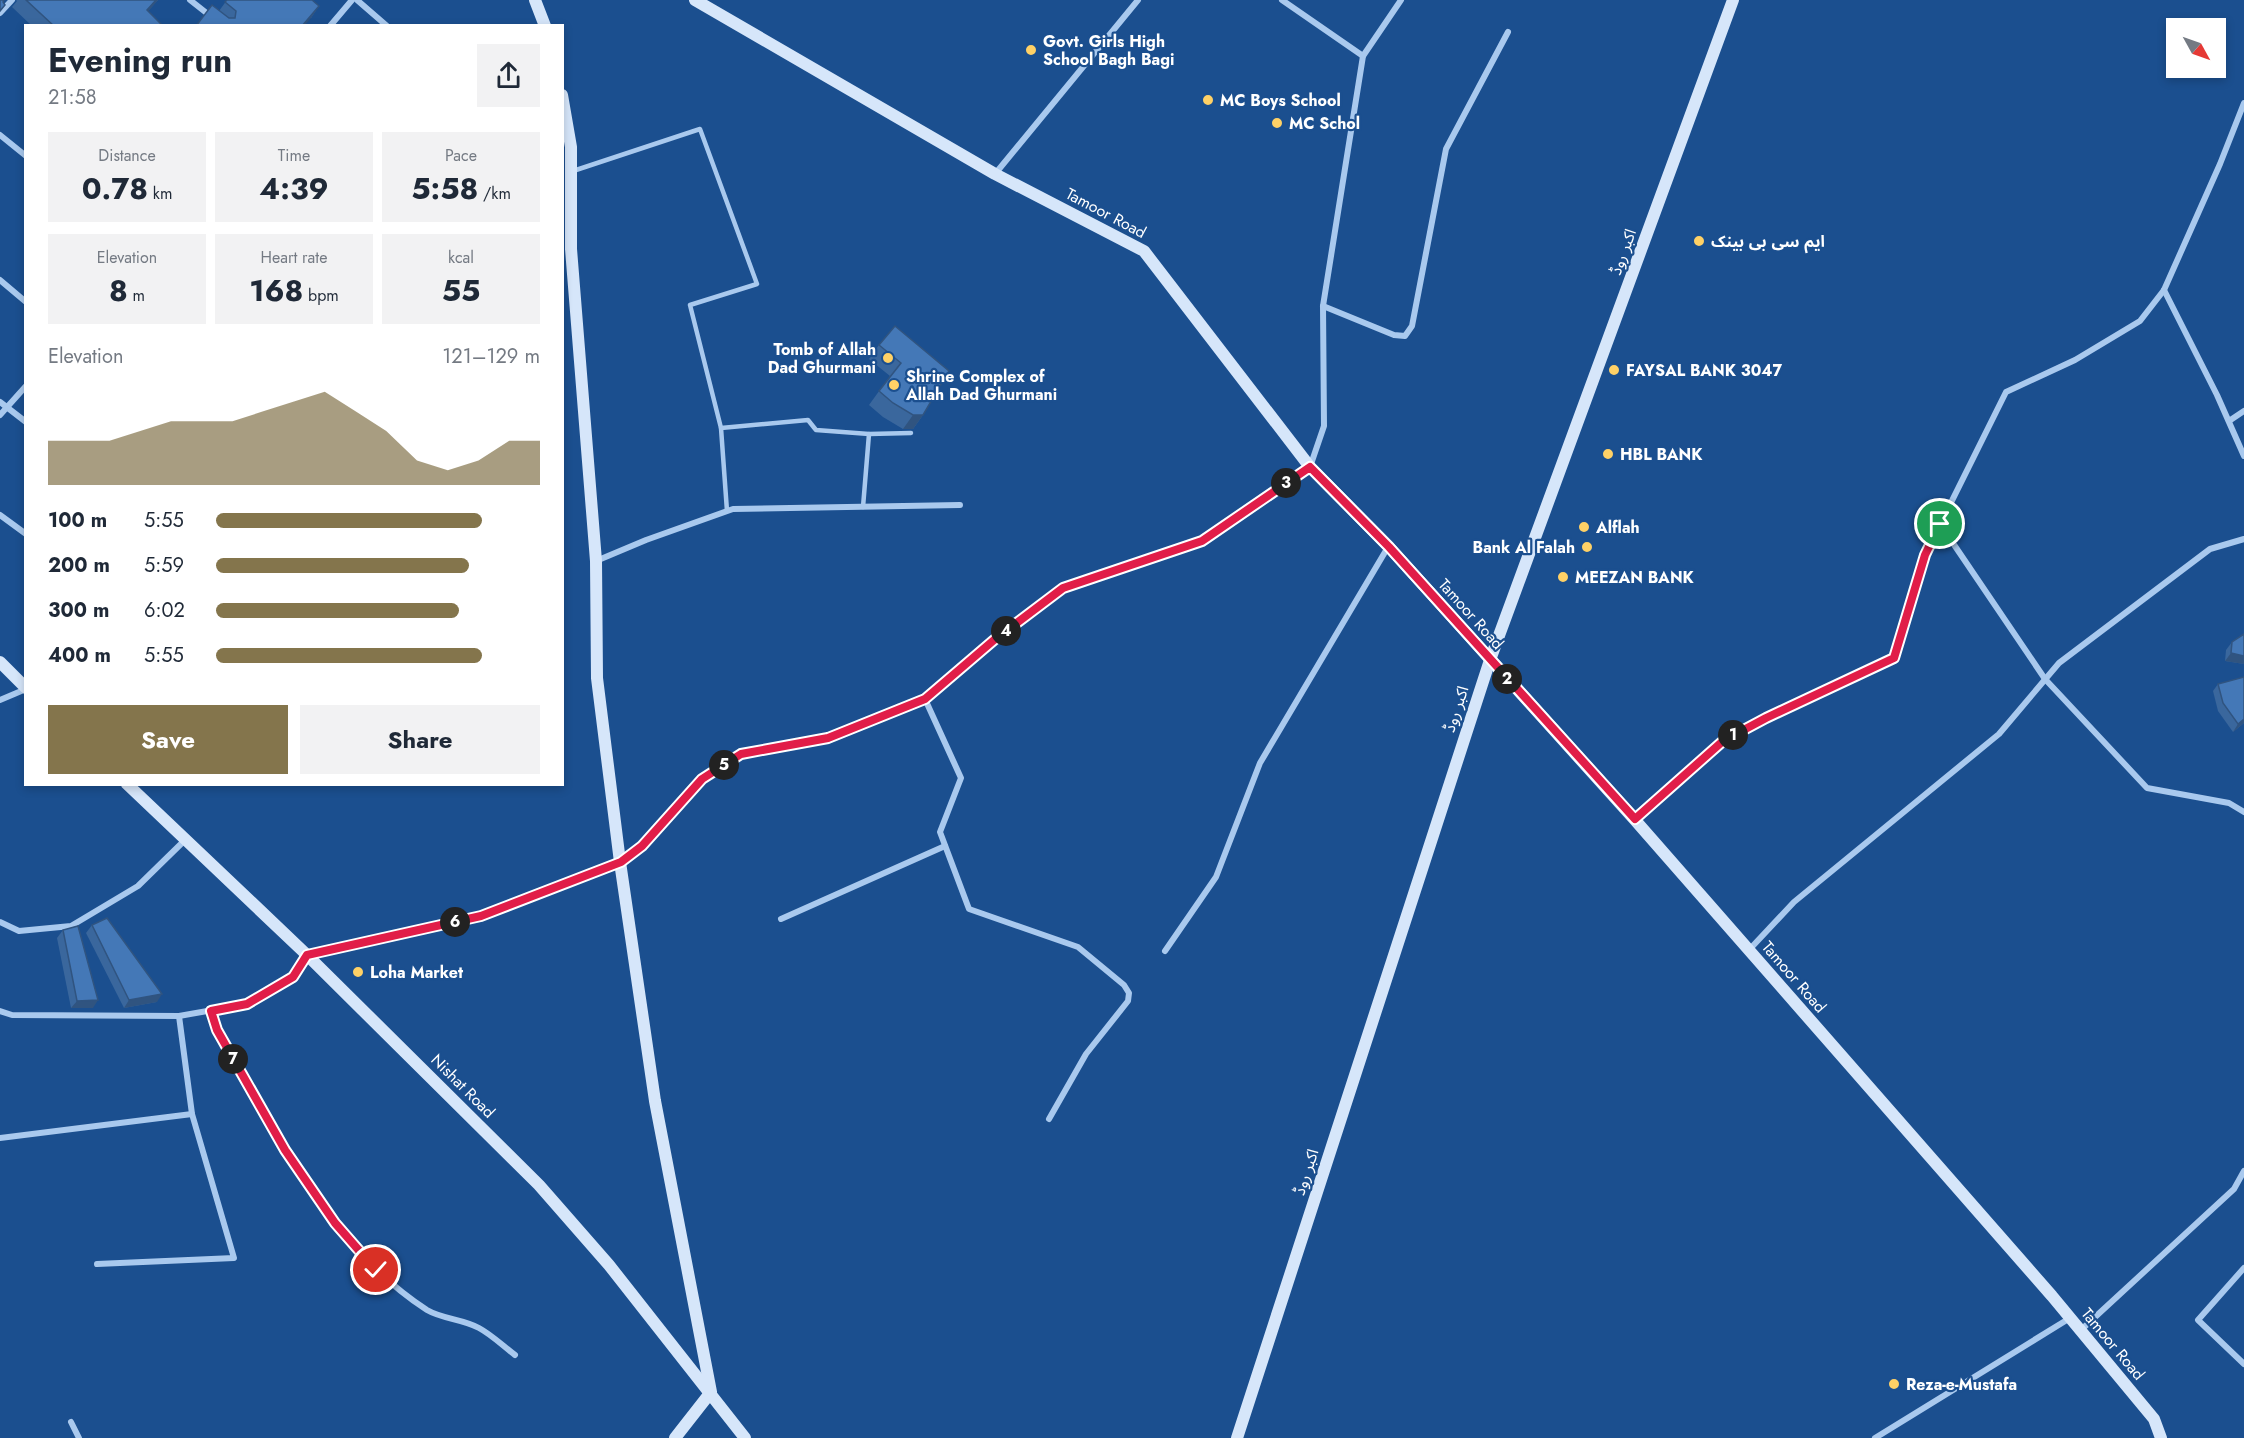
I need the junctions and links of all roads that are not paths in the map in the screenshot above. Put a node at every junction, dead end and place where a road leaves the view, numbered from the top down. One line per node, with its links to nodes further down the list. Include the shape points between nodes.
1 (12, 0): 11 (street)
2 (189, 0): 12 (street)
3 (352, 0): 13 (street)
4 (357, 0): 14 (street)
5 (535, 0): 15 (street)
6 (695, 0): 23 (street, Tamoor Road)
7 (1138, 0): 23 (street)
8 (1282, 0): 17 (street)
9 (1401, 0): 17 (street)
10 (1733, 0): 49 (street, اکبر روڈ)
11 (0, 13)
12 (220, 24)
13 (332, 24)
14 (385, 24)
15 (544, 24)
16 (1508, 32): 27 (street, via 1446,149 1412,326 1405,336 1394,335)
17 (1363, 56): 27 (street)
18 (2244, 104): 25 (street)
19 (564, 105): 22 (street, via 572,147)
20 (0, 135): 21 (street)
21 (24, 154)
22 (571, 172): 35 (lane, via 700,129 757,284 690,305); 48 (street, via 571,249)
23 (995, 174): 39 (street, Tamoor Road, via 1144,251)
24 (0, 280): 26 (street)
25 (2164, 290): 34 (street); 44 (street, via 2140,321 2075,360 2006,392)
26 (24, 300)
27 (1323, 306): 39 (street, via 1324,426)
28 (24, 388): 30 (street)
29 (0, 402): 30 (street)
30 (6, 407): 32 (street); 33 (street)
31 (2244, 411): 34 (street)
32 (0, 415)
33 (24, 420)
34 (2229, 421): 38 (street)
35 (721, 428): 37 (lane, via 808,420 816,430); 42 (lane)
36 (910, 433): 37 (lane)
37 (869, 434): 41 (lane)
38 (2244, 456)
39 (1310, 467): 47 (street, Tamoor Road); 54 (street, via 1202,541 1063,588)
40 (960, 505): 41 (street)
41 (863, 507): 42 (street)
42 (727, 511): 48 (street)
43 (0, 515): 45 (street)
44 (1940, 524): 51 (street); 58 (street, via 1925,555 1894,658 1723,741)
45 (24, 533)
46 (2244, 539): 51 (street, via 2210,549 2059,663)
47 (1389, 547): 49 (street, Tamoor Road); 65 (street, via 1260,763 1216,877)
48 (596, 561): 61 (street, via 597,678)
49 (1490, 660): 58 (street, Tamoor Road); 85 (street, اکبر روڈ)
50 (0, 662): 52 (street)
51 (2045, 679): 57 (street, via 2147,788 2229,803); 64 (street, via 1999,734 1794,902)
52 (24, 686)
53 (24, 689): 55 (street)
54 (925, 699): 60 (street, via 961,778 940,832); 61 (street, via 828,738 741,754 702,779 642,846)
55 (0, 700)
56 (129, 786): 59 (street, Nishat Road)
57 (2244, 812)
58 (1635, 819): 64 (street, Tamoor Road)
59 (185, 840): 63 (street, via 138,886 71,926 19,931); 66 (street, Nishat Road)
60 (945, 846): 62 (street); 71 (street, via 969,909 1078,947 1129,993 1128,1001 1086,1054)
61 (621, 862): 66 (street, via 481,916); 80 (street, via 655,1101)
62 (781, 919)
63 (0, 922)
64 (1749, 950): 76 (street, Tamoor Road)
65 (1165, 951)
66 (307, 955): 68 (street, via 293,977 247,1004); 80 (street, Nishat Road, via 539,1185 609,1264)
67 (0, 1011): 69 (street, via 12,1015)
68 (211, 1011): 69 (street); 78 (street, via 217,1030 285,1150 335,1223 369,1262 428,1311 478,1327)
69 (178, 1016): 70 (street)
70 (192, 1114): 72 (street); 74 (street, via 234,1258)
71 (1049, 1119)
72 (0, 1138)
73 (2244, 1171): 77 (street, via 2234,1190)
74 (97, 1264)
75 (2244, 1268): 79 (street, via 2198,1320)
76 (2070, 1318): 77 (street, Tamoor Road); 86 (street)
77 (2081, 1331): 87 (street, Tamoor Road, via 2154,1419)
78 (515, 1355)
79 (2244, 1364)
80 (711, 1392): 83 (street); 84 (street, Nishat Road)
81 (71, 1422): 82 (street)
82 (79, 1438)
83 (675, 1438)
84 (746, 1438)
85 (1237, 1438)
86 (1875, 1438)
87 (2161, 1438)

